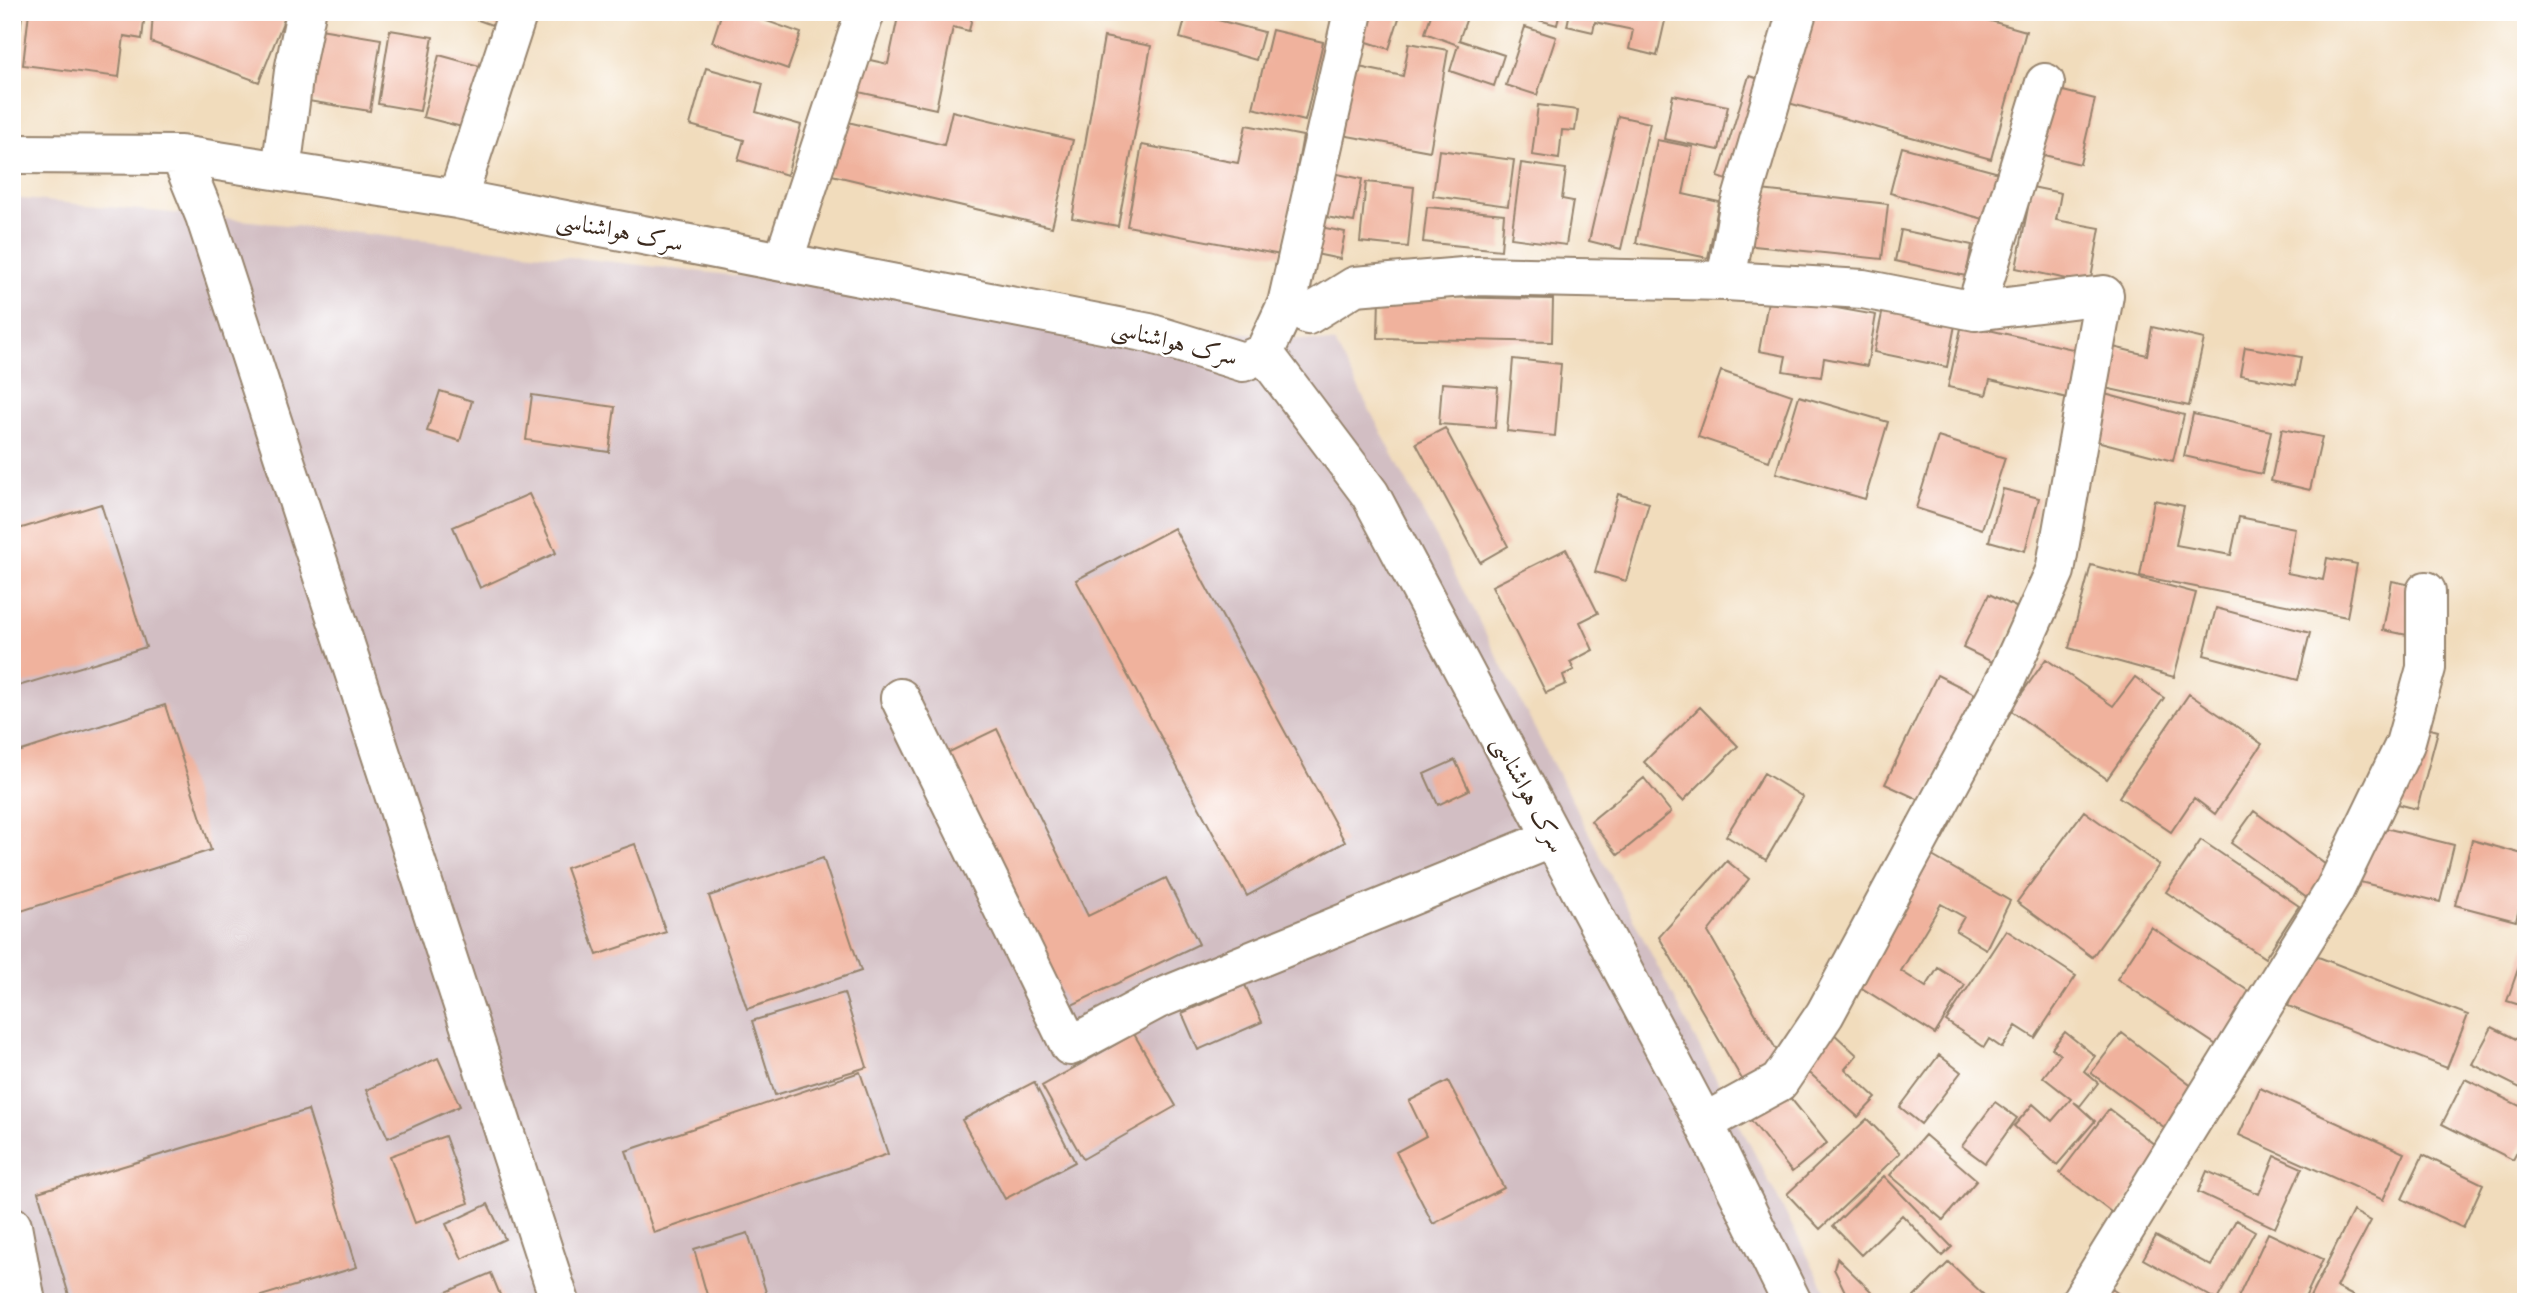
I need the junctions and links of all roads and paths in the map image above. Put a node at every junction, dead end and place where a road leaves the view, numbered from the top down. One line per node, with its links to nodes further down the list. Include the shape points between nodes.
1 (306, 12): 9 (street)
2 (518, 12): 10 (street)
3 (864, 12): 11 (street)
4 (1353, 12): 13 (street)
5 (1797, 12): 12 (street, via 1738,212)
6 (2045, 83): 14 (street)
7 (12, 154): 8 (street, سرک هواشناسی)
8 (180, 155): 9 (street, سرک هواشناسی); 22 (street, via 205,216)
9 (281, 171): 10 (street, سرک هواشناسی)
10 (457, 200): 11 (street, سرک هواشناسی)
11 (782, 262): 15 (street, سرک هواشناسی, via 1150,333 1243,362)
12 (1726, 281): 13 (street, via 1475,276 1355,286 1308,315); 14 (street, via 1863,289)
13 (1287, 303): 15 (street)
14 (1975, 311): 19 (street, via 2104,295 2055,571 2007,677 1825,1014 1779,1082)
15 (1264, 353): 18 (street, سرک هواشناسی, via 1370,494)
16 (2426, 591): 24 (street, via 2426,668 2405,744 2334,891)
17 (900, 698): 18 (street, via 1069,1046 1156,1000)
18 (1553, 838): 19 (street, سرک هواشناسی)
19 (1704, 1123): 23 (street, سرک هواشناسی)
20 (12, 1226): 21 (street)
21 (26, 1302)
22 (560, 1302)
23 (1792, 1302)
24 (2080, 1302)

